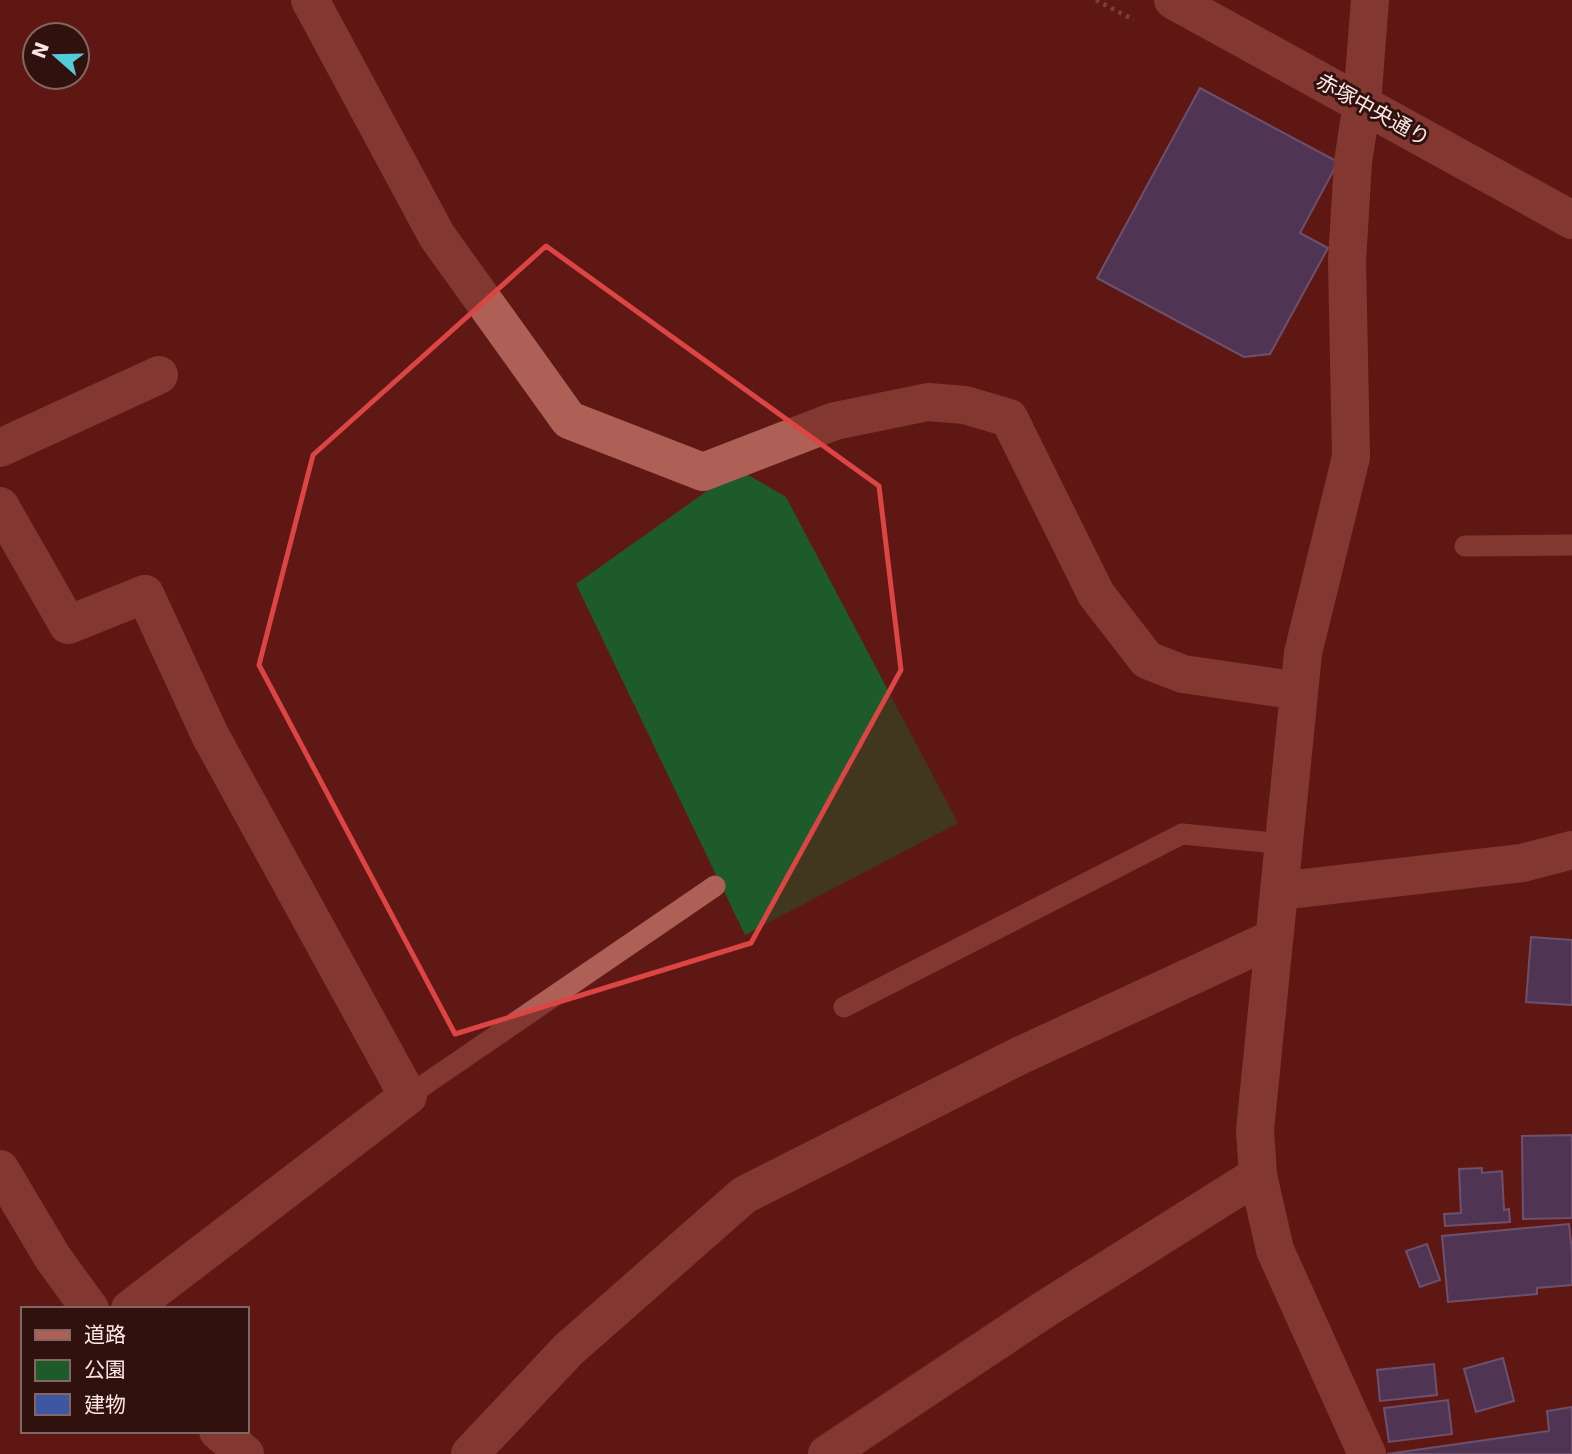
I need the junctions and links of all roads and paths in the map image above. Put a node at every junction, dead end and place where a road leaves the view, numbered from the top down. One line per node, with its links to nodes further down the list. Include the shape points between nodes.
1 (310, 0): 11 (street, via 437,236 569,420 703,472 835,421 928,402 965,405 1009,418 1096,594 1147,660 1183,674)
2 (1173, 0): 4 (street, 赤塚中央通り)
3 (1370, 0): 4 (street)
4 (1362, 103): 5 (street, 赤塚中央通り); 11 (street, via 1347,261 1351,457 1303,653)
5 (1572, 220)
6 (159, 376): 7 (street)
7 (0, 448)
8 (0, 506): 18 (street, via 68,625 145,594 210,735)
9 (1572, 545): 10 (lane)
10 (1465, 546)
11 (1299, 691): 12 (street)
12 (1284, 844): 15 (street); 17 (lane, via 1182,834)
13 (1572, 850): 15 (street, via 1522,863)
14 (715, 886): 18 (lane)
15 (1279, 891): 16 (street)
16 (1274, 938): 19 (street, via 1255,1130); 25 (street, via 1019,1056 744,1195 568,1350)
17 (844, 1007)
18 (408, 1096): 22 (street)
19 (1258, 1175): 26 (street); 27 (street, via 1275,1250)
20 (7, 1194): 21 (street)
21 (89, 1307)
22 (133, 1307)
23 (220, 1433): 24 (street)
24 (244, 1454)
25 (470, 1454)
26 (827, 1454)
27 (1366, 1454)

